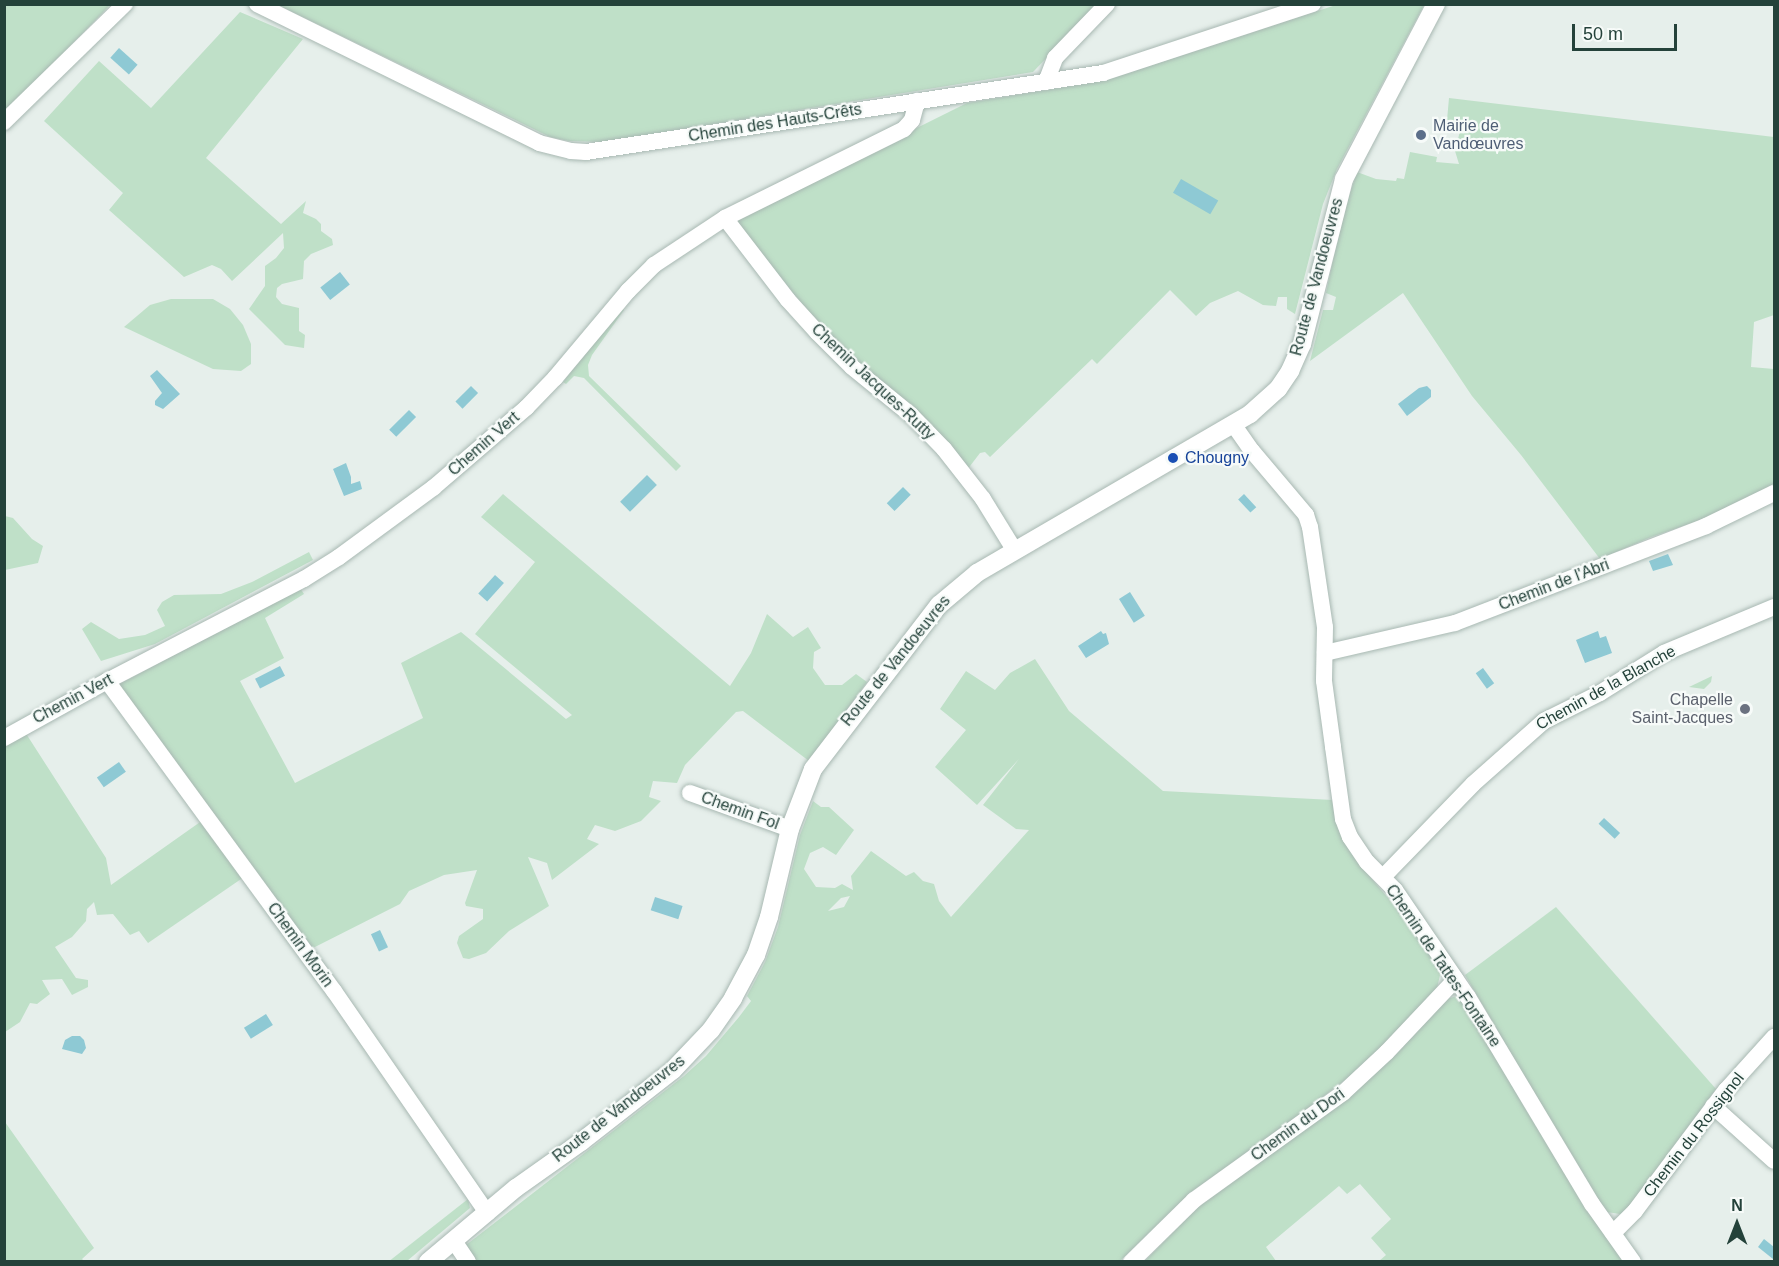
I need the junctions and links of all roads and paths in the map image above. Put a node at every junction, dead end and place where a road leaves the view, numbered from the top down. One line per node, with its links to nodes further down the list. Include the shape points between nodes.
1 (125, 4): 8 (street)
2 (257, 4): 7 (street, Chemin des Hauts-Crêts, via 539,143 572,151 611,149)
3 (1107, 4): 6 (street, via 1055,58)
4 (1313, 4): 6 (street, Chemin des Hauts-Crêts, via 1103,73)
5 (1436, 4): 10 (main road, Route de Vandoeuvres, via 1344,179 1302,344 1290,370 1271,397)
6 (1046, 82): 7 (street, Chemin des Hauts-Crêts)
7 (917, 101): 9 (street, Chemin Vert, via 912,120 904,129)
8 (4, 122)
9 (725, 218): 12 (street, Chemin Jacques-Rutty, via 817,332 944,449); 15 (street, Chemin Vert, via 647,271 526,408 405,510 304,579)
10 (1233, 424): 12 (main road, Route de Vandoeuvres); 14 (street, Chemin de Tattes-Fontaine, via 1306,515 1315,547)
11 (1774, 493): 14 (street, Chemin de l'Abri, via 1706,526 1455,623)
12 (1015, 551): 18 (main road, Route de Vandoeuvres, via 959,585 929,616 820,758)
13 (1774, 607): 19 (street, Chemin de la Blanche, via 1664,654 1544,721 1473,784)
14 (1325, 653): 19 (street, Chemin de Tattes-Fontaine, via 1324,681 1343,819 1357,849)
15 (107, 681): 16 (street, Chemin Vert); 24 (street, Chemin Morin, via 327,981)
16 (4, 738)
17 (690, 793): 18 (street, Chemin Fol)
18 (790, 829): 24 (main road, Route de Vandoeuvres, via 756,955 711,1030 673,1070)
19 (1383, 877): 20 (street, Chemin de Tattes-Fontaine)
20 (1456, 979): 25 (street, Chemin de Tattes-Fontaine); 29 (street, Chemin du Dori, via 1342,1093 1194,1200)
21 (1774, 1036): 22 (street, Chemin du Rossignol)
22 (1713, 1106): 23 (street); 25 (street, Chemin du Rossignol, via 1635,1211)
23 (1774, 1161)
24 (487, 1213): 26 (main road, Route de Vandoeuvres)
25 (1613, 1233): 30 (street, Chemin de Tattes-Fontaine)
26 (454, 1241): 27 (main road, Route de Vandoeuvres); 28 (street)
27 (428, 1262)
28 (468, 1262)
29 (1131, 1262)
30 (1633, 1262)

